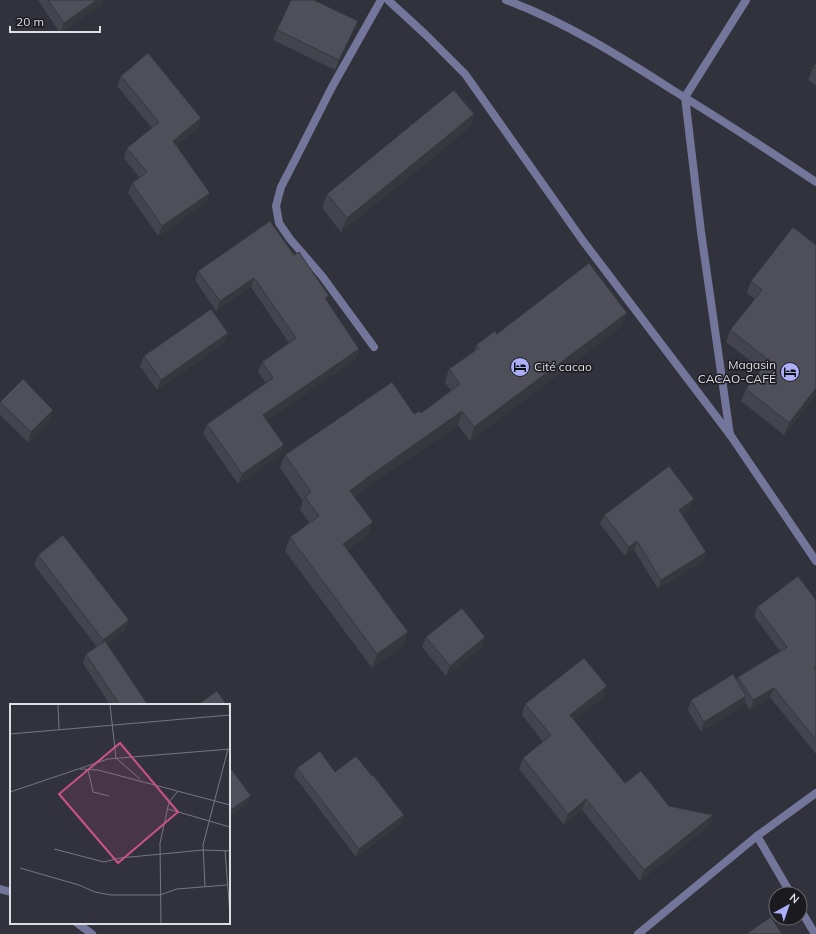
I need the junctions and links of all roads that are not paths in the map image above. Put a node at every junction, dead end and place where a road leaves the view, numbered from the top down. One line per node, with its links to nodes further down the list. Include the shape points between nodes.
1 (382, 0): 7 (street, via 332,87 281,187 276,206 279,223 290,239 322,276)
2 (388, 0): 8 (street, via 465,74 583,241)
3 (506, 0): 5 (street, via 611,50)
4 (746, 0): 5 (street)
5 (685, 97): 6 (street); 8 (street)
6 (816, 182)
7 (374, 347)
8 (730, 436): 9 (street)
9 (816, 561)
10 (816, 793): 11 (street)
11 (757, 836): 12 (street); 18 (street)
12 (786, 886)
13 (0, 889): 14 (street)
14 (10, 892)
15 (808, 922): 19 (street)
16 (78, 924): 17 (street)
17 (92, 934)
18 (638, 934)
19 (815, 934)

